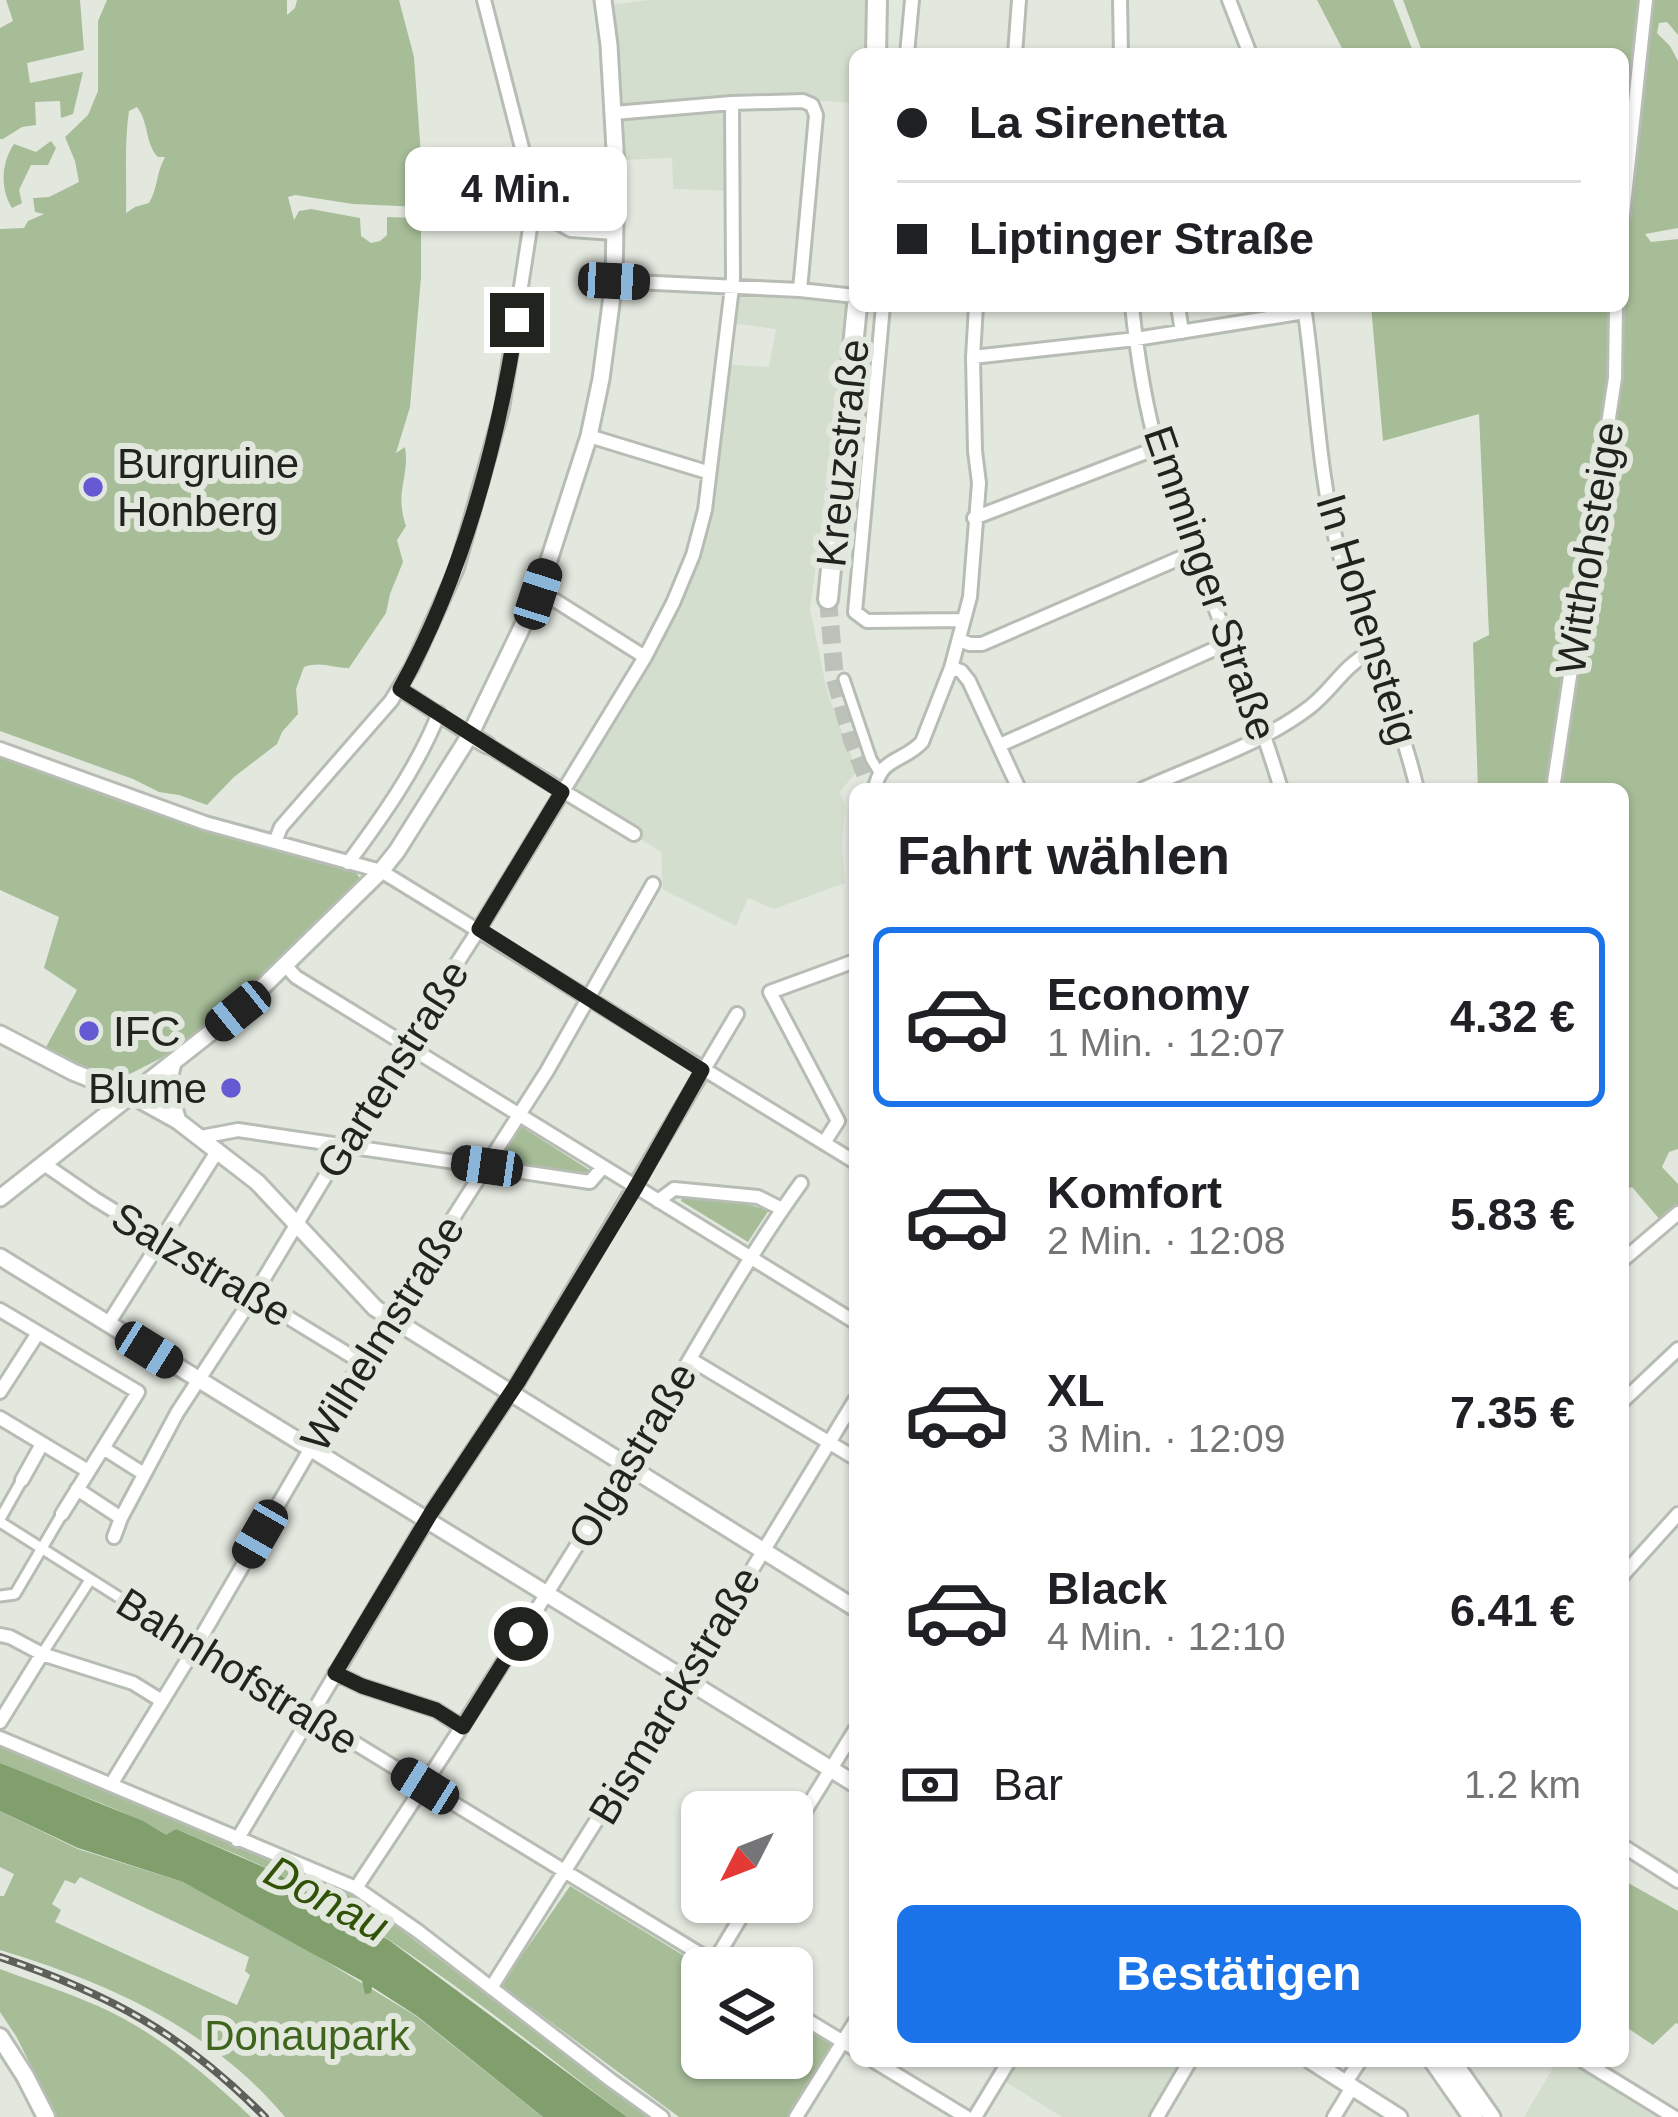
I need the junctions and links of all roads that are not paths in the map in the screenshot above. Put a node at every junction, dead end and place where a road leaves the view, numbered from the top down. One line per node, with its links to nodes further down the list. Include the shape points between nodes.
1 (484, 0): 17 (street)
2 (603, 0): 15 (street)
3 (877, 0): 9 (main road)
4 (912, 0): 10 (street)
5 (1019, 0): 11 (street)
6 (1120, 0): 12 (street)
7 (1228, 0): 13 (street)
8 (1646, 0): 16 (street)
9 (875, 48)
10 (908, 48)
11 (1015, 48)
12 (1121, 48)
13 (1248, 48)
14 (733, 103): 15 (street); 20 (street, Gartenstraße); 21 (street, via 803,101 815,110)
15 (614, 113): 18 (street)
16 (1629, 159)
17 (533, 209): 18 (street, via 571,230); 48 (street, via 505,397 457,568)
18 (614, 233): 19 (street)
19 (614, 281): 20 (street); 34 (street)
20 (731, 288): 21 (street); 36 (street, Gartenstraße)
21 (800, 290): 22 (street)
22 (849, 295)
23 (856, 312): 40 (main road, Kreuzstraße)
24 (882, 312): 41 (street, via 855,612 867,621)
25 (976, 312): 33 (street)
26 (1133, 312): 32 (street, Emminger Straße)
27 (1179, 312): 31 (street)
28 (1289, 312): 31 (street)
29 (1305, 312): 44 (street, In Hohensteig, via 1338,549)
30 (1616, 312): 61 (street, Witthohsteige, via 1615,378)
31 (1182, 332): 32 (street)
32 (1136, 339): 33 (street); 35 (street, Emminger Straße)
33 (973, 357): 37 (street)
34 (589, 436): 36 (street); 39 (street)
35 (1157, 448): 37 (street); 38 (street, Emminger Straße)
36 (707, 472): 45 (street, Gartenstraße, via 693,555)
37 (974, 518): 41 (street)
38 (1194, 552): 42 (street, via 982,644); 43 (street, Emminger Straße)
39 (538, 594): 45 (street); 51 (street)
40 (828, 599)
41 (964, 620): 42 (street)
42 (959, 640): 46 (street)
43 (1230, 642): 50 (street, Emminger Straße); 53 (street)
44 (1372, 651): 50 (street, via 1311,706); 60 (street, In Hohensteig)
45 (645, 657): 62 (street, Gartenstraße)
46 (951, 668): 53 (street, via 970,681); 55 (street, via 922,742)
47 (844, 680): 55 (street)
48 (400, 689): 49 (street); 64 (street)
49 (439, 713): 51 (street); 65 (street, via 386,812)
50 (1265, 734): 58 (street); 59 (street, Emminger Straße)
51 (470, 735): 52 (street); 66 (street)
52 (487, 745): 62 (street)
53 (1000, 745): 57 (street)
54 (0, 749): 64 (street)
55 (879, 772): 56 (street)
56 (876, 783)
57 (1016, 783)
58 (1155, 783)
59 (1279, 783)
60 (1416, 783)
61 (1554, 783)
62 (562, 792): 63 (street); 68 (street, Gartenstraße)
63 (634, 834)
64 (275, 842): 65 (street)
65 (348, 863): 66 (street)
66 (381, 871): 68 (street); 70 (street)
67 (653, 884): 71 (street, Wilhelmstraße)
68 (479, 929): 71 (street); 74 (street, Gartenstraße)
69 (849, 963): 82 (street, via 770,992 838,1121)
70 (285, 965): 74 (street); 75 (street)
71 (589, 998): 76 (street); 78 (street, Wilhelmstraße)
72 (737, 1014): 76 (street)
73 (0, 1034): 77 (street)
74 (405, 1044): 78 (street); 83 (street, Gartenstraße)
75 (173, 1063): 77 (street); 79 (street, via 166,1086)
76 (702, 1070): 82 (street); 91 (street)
77 (133, 1096): 79 (street); 87 (street)
78 (519, 1113): 88 (street, Wilhelmstraße); 89 (street)
79 (178, 1121): 81 (street)
80 (238, 1130): 81 (street); 83 (street); 86 (street, via 228,1147)
81 (201, 1137): 84 (street)
82 (824, 1143): 85 (street)
83 (343, 1146): 88 (street); 96 (street, Gartenstraße)
84 (218, 1150): 86 (street); 97 (street)
85 (849, 1158)
86 (235, 1163): 96 (street)
87 (44, 1164): 92 (street); 97 (street, Salzstraße)
88 (487, 1166): 89 (street, via 590,1182); 103 (street, Wilhelmstraße)
89 (604, 1167): 91 (street)
90 (801, 1183): 94 (street, Olgastraße)
91 (636, 1187): 93 (street); 112 (street)
92 (0, 1198)
93 (658, 1201): 94 (street, via 674,1189 758,1197); 100 (street)
94 (782, 1209): 100 (street, Olgastraße)
95 (1678, 1213): 98 (street)
96 (298, 1223): 101 (street, Gartenstraße); 103 (street)
97 (160, 1239): 101 (street, Salzstraße); 105 (street)
98 (1629, 1255)
99 (0, 1257): 105 (street)
100 (751, 1258): 104 (street); 108 (street, Olgastraße)
101 (254, 1295): 109 (street, Salzstraße); 110 (street, Gartenstraße)
102 (0, 1310): 106 (street)
103 (389, 1317): 109 (street, Wilhelmstraße); 112 (street)
104 (849, 1318)
105 (108, 1324): 110 (street)
106 (38, 1333): 111 (street); 118 (street, via 138,1393)
107 (1678, 1349): 113 (street)
108 (690, 1359): 116 (street); 121 (street, Olgastraße)
109 (362, 1362): 119 (street, Wilhelmstraße)
110 (198, 1381): 119 (street); 123 (street, Gartenstraße)
111 (0, 1392)
112 (511, 1393): 121 (street); 130 (street)
113 (1629, 1395)
114 (849, 1409): 116 (street, Bismarckstraße)
115 (0, 1418): 117 (street)
116 (828, 1442): 120 (street); 133 (street, Bismarckstraße)
117 (42, 1444): 122 (street); 124 (street)
118 (103, 1448): 122 (street); 123 (street)
119 (310, 1449): 130 (street); 140 (street, Wilhelmstraße)
120 (849, 1454)
121 (626, 1466): 133 (street); 136 (street, Olgastraße)
122 (88, 1471): 125 (street)
123 (144, 1474): 128 (street, Gartenstraße)
124 (22, 1480): 129 (street)
125 (77, 1489): 126 (street); 128 (street)
126 (62, 1514): 132 (street)
127 (1678, 1514): 134 (street)
128 (121, 1518): 131 (street, Gartenstraße)
129 (0, 1521): 132 (street, Bahnhofstraße)
130 (426, 1521): 136 (street); 142 (street)
131 (114, 1537)
132 (42, 1549): 135 (street, Bahnhofstraße); 137 (street, via 15,1594)
133 (763, 1550): 138 (street); 143 (street, Bismarckstraße)
134 (1629, 1568)
135 (90, 1580): 140 (street, Bahnhofstraße); 141 (street)
136 (546, 1594): 143 (street); 147 (street, Olgastraße)
137 (0, 1596)
138 (849, 1604)
139 (0, 1635): 141 (street)
140 (196, 1646): 144 (street, Wilhelmstraße); 145 (street, Bahnhofstraße)
141 (42, 1654): 144 (street, via 134,1683); 146 (street)
142 (335, 1673): 145 (street); 147 (street)
143 (685, 1679): 150 (street); 157 (street, Bismarckstraße)
144 (162, 1701): 152 (street, Wilhelmstraße)
145 (309, 1716): 153 (street, Bahnhofstraße); 155 (street)
146 (0, 1722)
147 (463, 1727): 153 (street, Olgastraße)
148 (0, 1738): 152 (street)
149 (849, 1739): 150 (street)
150 (830, 1769): 151 (street); 154 (street)
151 (849, 1780)
152 (112, 1784): 155 (street)
153 (425, 1786): 157 (street, Bahnhofstraße); 159 (street, Olgastraße)
154 (813, 1797)
155 (237, 1840): 159 (street)
156 (1629, 1850): 158 (street)
157 (566, 1872): 160 (street, Bahnhofstraße); 161 (street, Bismarckstraße)
158 (1678, 1882)
159 (356, 1888): 161 (street)
160 (689, 1947)
161 (491, 1988): 175 (street)
162 (813, 2024): 164 (street)
163 (0, 2037): 174 (main road)
164 (849, 2046): 176 (street)
165 (884, 2067): 177 (street)
166 (1005, 2067): 178 (street)
167 (1186, 2067): 179 (street)
168 (1321, 2067): 173 (street)
169 (1357, 2067): 173 (street)
170 (1438, 2067): 182 (main road)
171 (1457, 2067): 183 (street)
172 (1593, 2067): 184 (street)
173 (1349, 2084): 180 (street); 181 (street)
174 (46, 2117)
175 (662, 2117)
176 (796, 2117)
177 (965, 2117)
178 (975, 2117)
179 (1157, 2117)
180 (1334, 2117)
181 (1399, 2117)
182 (1473, 2117)
183 (1492, 2117)
184 (1674, 2117)

